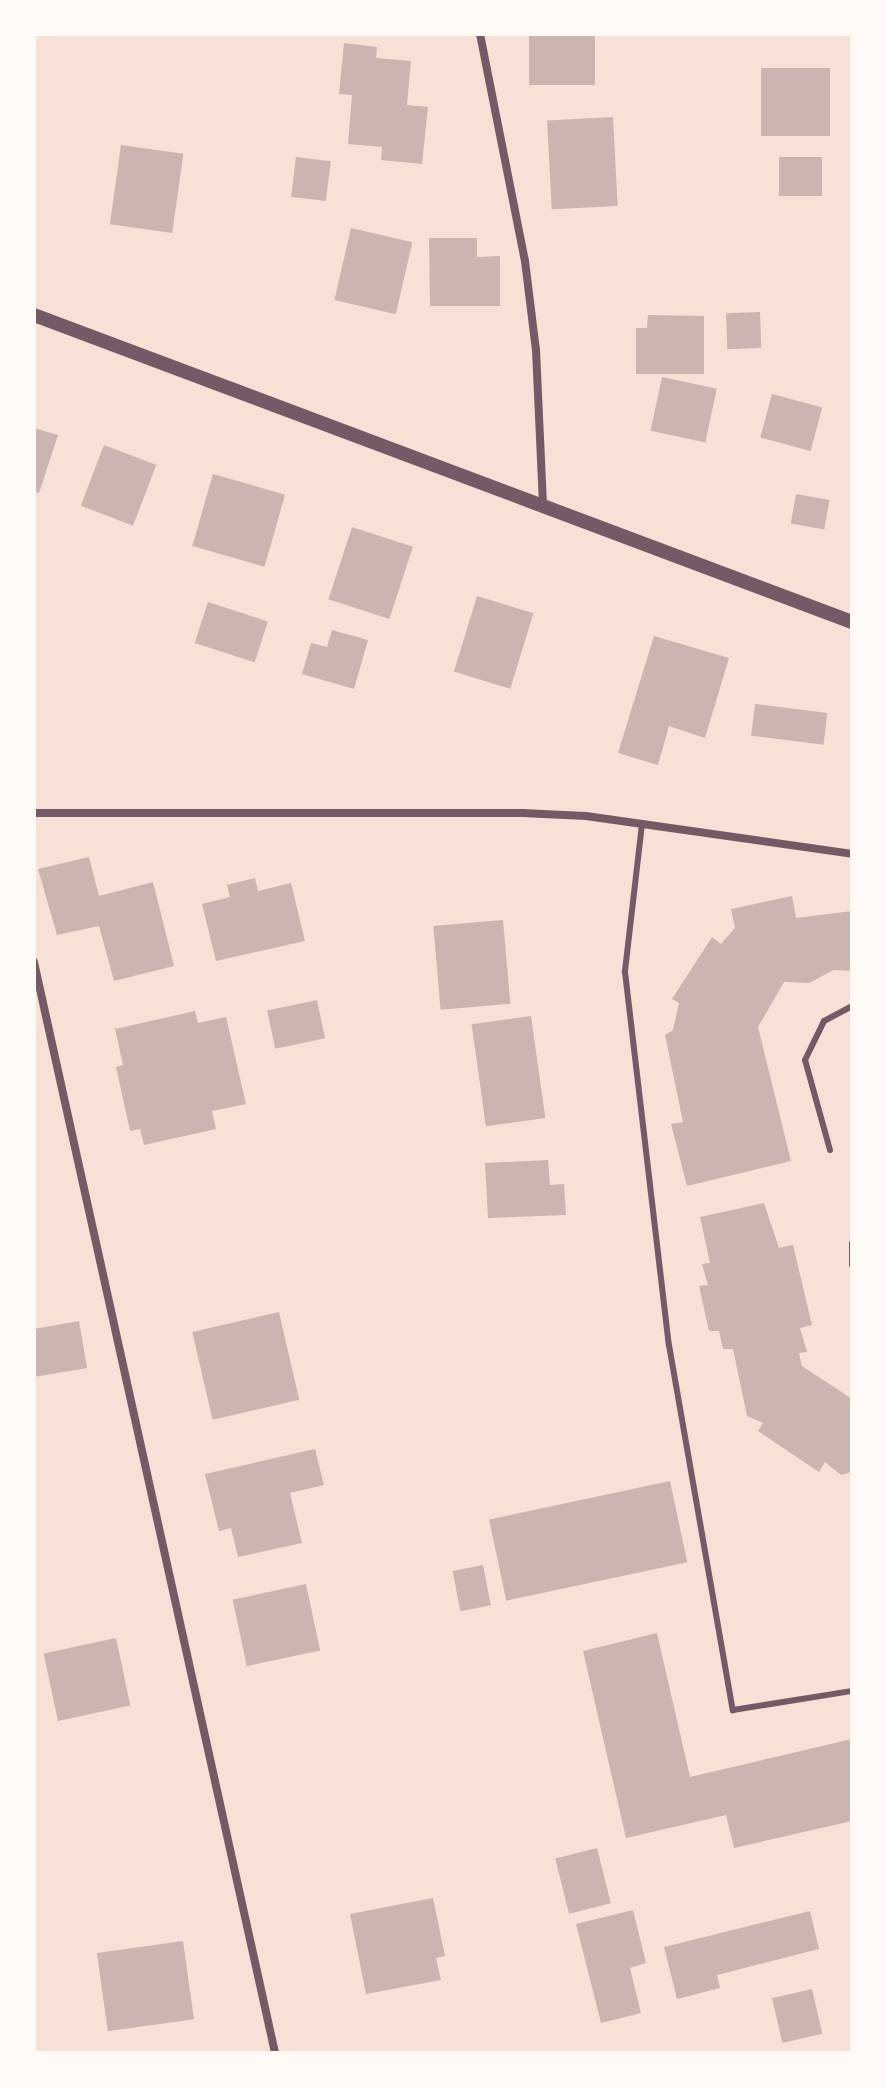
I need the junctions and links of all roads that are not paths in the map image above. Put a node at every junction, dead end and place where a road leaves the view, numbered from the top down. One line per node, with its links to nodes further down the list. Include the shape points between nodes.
1 (480, 34): 3 (street, via 525,261 536,350)
2 (34, 315): 3 (street)
3 (543, 507): 4 (street)
4 (852, 622)
5 (34, 813): 6 (street, via 522,813)
6 (642, 824): 7 (street); 13 (lane, via 625,972 669,1345 733,1710)
7 (852, 854)
8 (34, 962): 14 (street)
9 (852, 1006): 10 (lane, via 824,1021 805,1060)
10 (830, 1150)
11 (852, 1243): 12 (lane)
12 (852, 1265)
13 (852, 1691)
14 (275, 2053)

